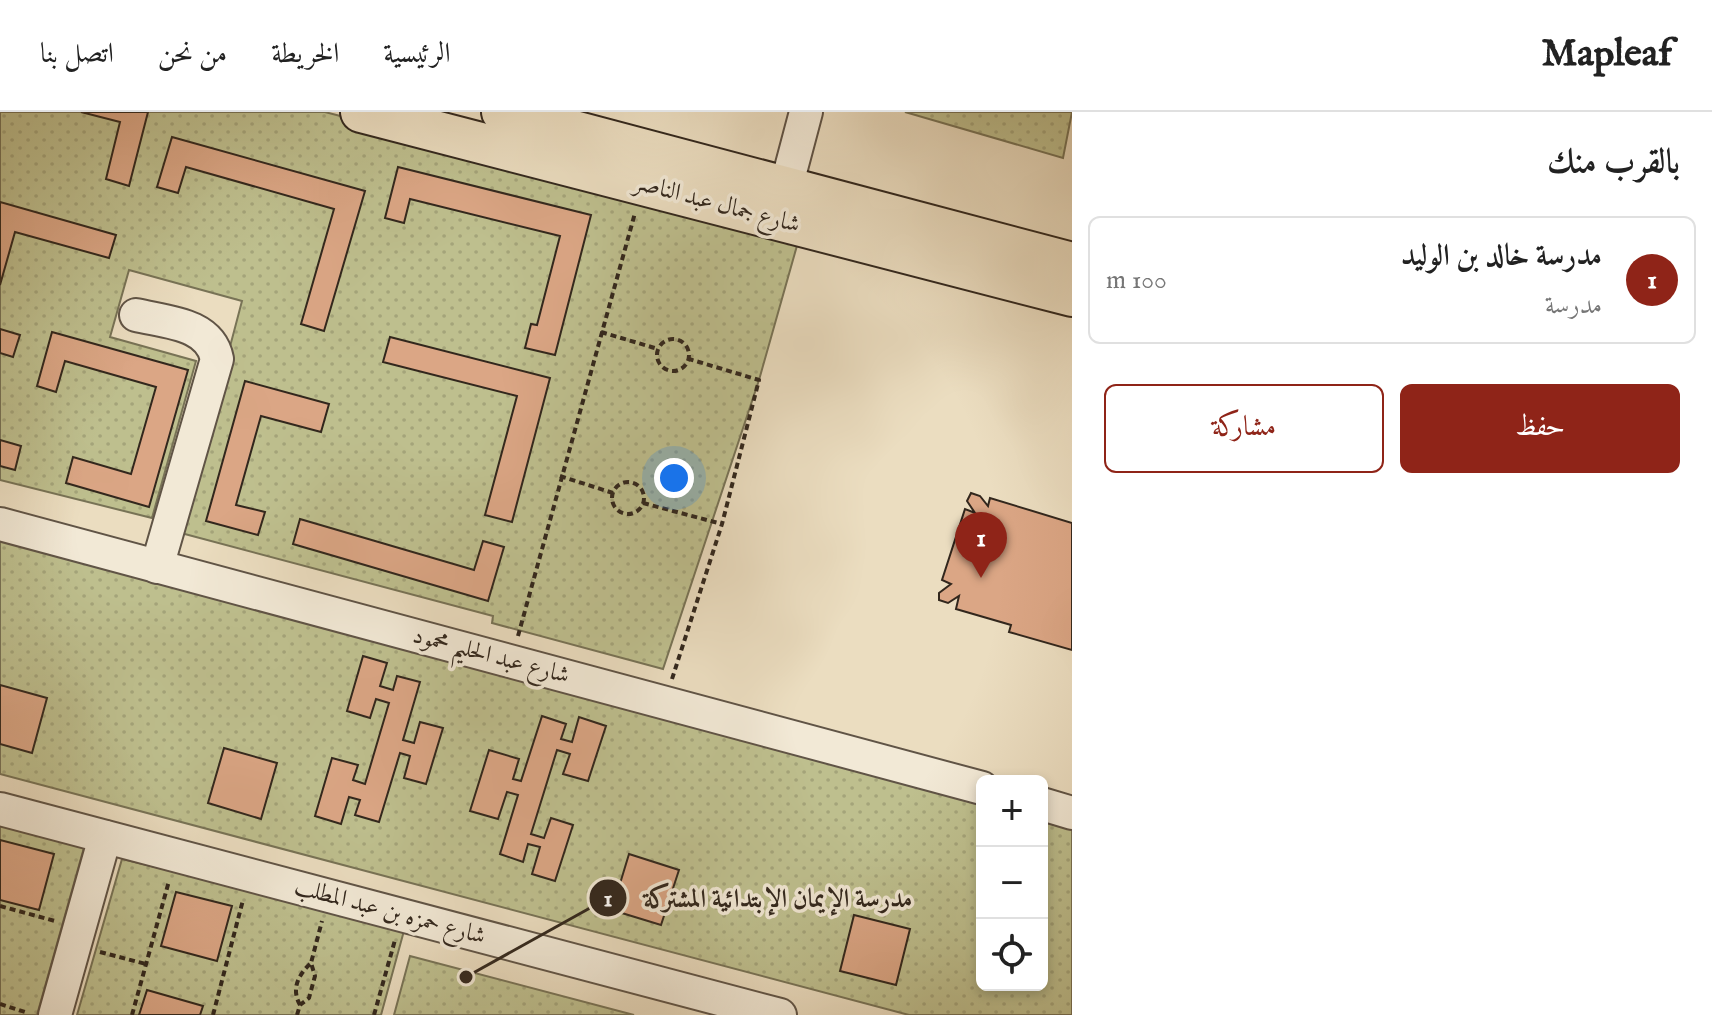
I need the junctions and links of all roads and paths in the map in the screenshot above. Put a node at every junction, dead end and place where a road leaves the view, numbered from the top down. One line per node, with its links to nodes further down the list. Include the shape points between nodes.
1 (361, 112): 4 (main road, شارع جمال عبد الناصر)
2 (502, 112): 5 (main road, شارع جمال عبد الناصر)
3 (806, 112): 5 (street)
4 (643, 185): 5 (main road, شارع جمال عبد الناصر); 9 (path)
5 (782, 204): 6 (main road, شارع جمال عبد الناصر); 7 (main road, شارع جمال عبد الناصر)
6 (1072, 263)
7 (1072, 296)
8 (136, 315): 17 (street, via 195,330 208,338 217,359)
9 (601, 332): 10 (path); 12 (path)
10 (658, 349): 11 (path, via 668,339 678,339); 11 (path, via 659,363 670,371 684,367)
11 (689, 359): 16 (path, via 759,380)
12 (560, 476): 13 (path); 18 (path)
13 (613, 493): 14 (path, via 615,507 623,513 638,511); 14 (path, via 622,483 635,483 642,489)
14 (643, 503): 16 (path)
15 (0, 524): 17 (street, شارع عبد الحليم محمود)
16 (722, 524): 19 (path)
17 (157, 567): 18 (street, شارع عبد الحليم محمود)
18 (512, 662): 19 (street, شارع عبد الحليم محمود)
19 (664, 703): 20 (street, شارع عبد الحليم محمود)
20 (976, 786)
21 (1048, 806): 23 (street)
22 (0, 809): 24 (street, شارع حمزه بن عبد المطلب)
23 (1072, 813)
24 (105, 837): 25 (street, شارع حمزه بن عبد المطلب); 30 (street)
25 (176, 855): 26 (street, شارع حمزه بن عبد المطلب); 32 (path)
26 (250, 875): 27 (street, شارع حمزه بن عبد المطلب); 38 (path)
27 (329, 896): 29 (street, شارع حمزه بن عبد المطلب); 31 (path)
28 (0, 906): 30 (path)
29 (402, 915): 40 (path); 41 (street, شارع حمزه بن عبد المطلب)
30 (77, 937): 32 (path); 36 (street)
31 (311, 963): 34 (path, via 315,976 309,998); 34 (path, via 299,974 295,996)
32 (146, 964): 37 (path)
33 (0, 1004): 35 (path)
34 (300, 1005): 39 (path)
35 (35, 1015)
36 (55, 1015)
37 (132, 1015)
38 (213, 1015)
39 (297, 1015)
40 (374, 1015)
41 (780, 1015)

